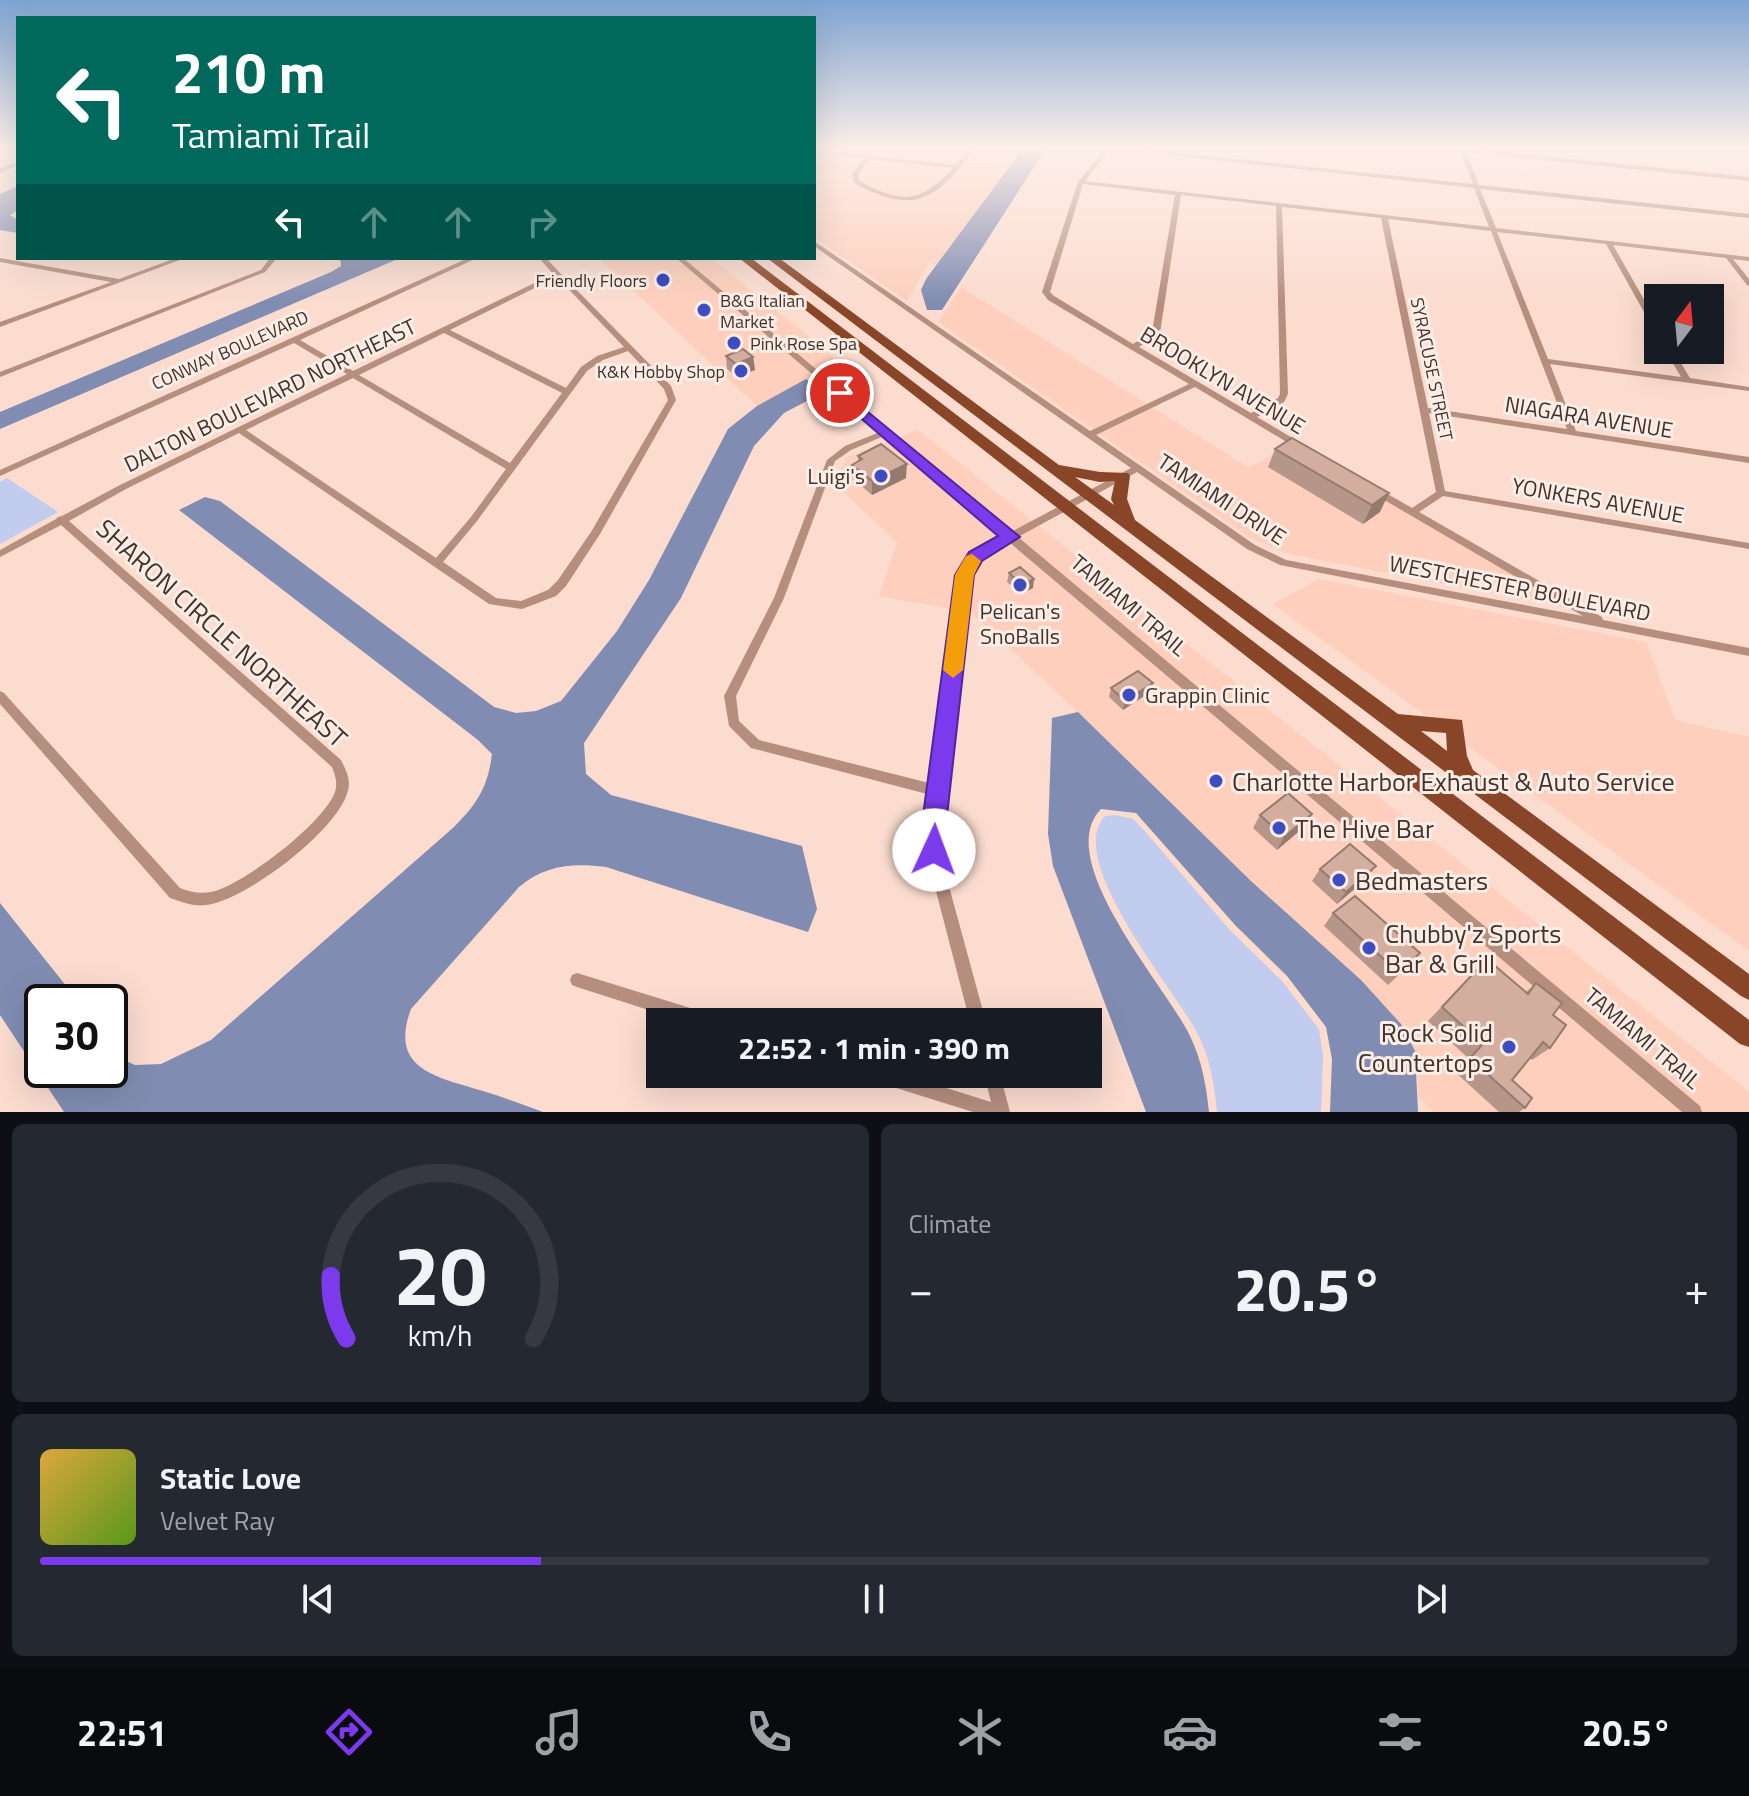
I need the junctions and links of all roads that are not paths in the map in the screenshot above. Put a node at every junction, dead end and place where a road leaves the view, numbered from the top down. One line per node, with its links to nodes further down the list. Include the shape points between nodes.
1 (1076, 199): 29 (street, BROOKLYN AVENUE, via 1046,292)
2 (1177, 199): 29 (street, via 1156,333)
3 (1228, 199): 6 (street)
4 (1481, 199): 9 (street)
5 (1589, 199): 7 (street)
6 (1279, 205): 8 (street); 40 (street, via 1284,394)
7 (1749, 216)
8 (1384, 217): 9 (street); 39 (street, SYRACUSE STREET)
9 (1493, 230): 10 (street); 31 (street)
10 (1608, 243): 12 (street); 25 (street)
11 (816, 244): 44 (street)
12 (1728, 257): 13 (street); 24 (street)
13 (1749, 259)
14 (0, 260): 23 (street)
15 (177, 260): 23 (street)
16 (272, 260): 34 (street, via 263,271)
17 (470, 260): 28 (street, CONWAY BOULEVARD)
18 (544, 260): 22 (street)
19 (681, 260): 42 (street, TAMIAMI TRAIL)
20 (747, 260): 55 (main road, TAMIAMI TRAIL)
21 (775, 260): 47 (main road)
22 (558, 274): 27 (street, DALTON BOULEVARD NORTHEAST); 30 (street)
23 (121, 281): 26 (street)
24 (1749, 284)
25 (1644, 306)
26 (3, 322)
27 (444, 330): 33 (street, DALTON BOULEVARD NORTHEAST); 38 (street)
28 (293, 339): 33 (street); 50 (street, CONWAY BOULEVARD)
29 (1133, 347): 36 (street, BROOKLYN AVENUE)
30 (629, 348): 38 (street, via 591,363); 62 (street, via 668,388 672,400 562,583 538,601 506,605)
31 (1544, 361): 35 (street); 43 (street)
32 (1677, 364): 35 (street)
33 (353, 374): 41 (street, DALTON BOULEVARD NORTHEAST); 48 (street)
34 (0, 375)
35 (1687, 381): 37 (street)
36 (1195, 384): 40 (street, BROOKLYN AVENUE); 44 (street)
37 (1749, 389)
38 (567, 392): 48 (street)
39 (1424, 410): 43 (street, NIAGARA AVENUE); 53 (street, SYRACUSE STREET)
40 (1250, 417): 45 (street, BROOKLYN AVENUE)
41 (240, 430): 57 (street, DALTON BOULEVARD NORTHEAST); 62 (street)
42 (886, 432): 59 (street, TAMIAMI TRAIL); 69 (street, via 831,460 779,598 735,683 729,710 733,723 755,744)
43 (1573, 433): 46 (street, NIAGARA AVENUE)
44 (1089, 435): 49 (street)
45 (1304, 449)
46 (1749, 460)
47 (1052, 467): 51 (main road, via 1088,476); 54 (main road)
48 (512, 468): 62 (street)
49 (1138, 468): 51 (street); 63 (street, TAMIAMI DRIVE, via 1251,547)
50 (0, 473)
51 (1123, 476): 54 (street); 58 (main road, via 1119,499)
52 (1371, 489): 56 (street)
53 (1441, 493): 56 (street); 60 (street, YONKERS AVENUE)
54 (1089, 495): 55 (street); 58 (main road)
55 (1066, 507): 59 (street); 74 (main road, TAMIAMI TRAIL)
56 (1411, 513): 64 (street)
57 (61, 519): 61 (street, DALTON BOULEVARD NORTHEAST); 66 (street, SHARON CIRCLE NORTHEAST, via 337,764 342,791 320,822 254,878 211,899 190,899 175,893)
58 (1128, 524): 67 (main road)
59 (1011, 537): 69 (street, via 976,556 965,575); 78 (street, TAMIAMI TRAIL)
60 (1749, 546)
61 (0, 554)
62 (437, 563)
63 (1284, 563): 64 (street, WESTCHESTER BOULEVARD)
64 (1607, 625): 65 (street, WESTCHESTER BOULEVARD)
65 (1749, 652)
66 (0, 696)
67 (1392, 721): 68 (main road); 68 (main road, via 1455,726 1457,756)
68 (1465, 774): 71 (main road)
69 (938, 791): 73 (street, via 937,868)
70 (577, 980): 72 (street)
71 (1749, 988)
72 (666, 1008)
73 (974, 1008)
74 (1749, 1035)
75 (923, 1088): 77 (street)
76 (995, 1088): 77 (street)
77 (1001, 1112)
78 (1694, 1112)

